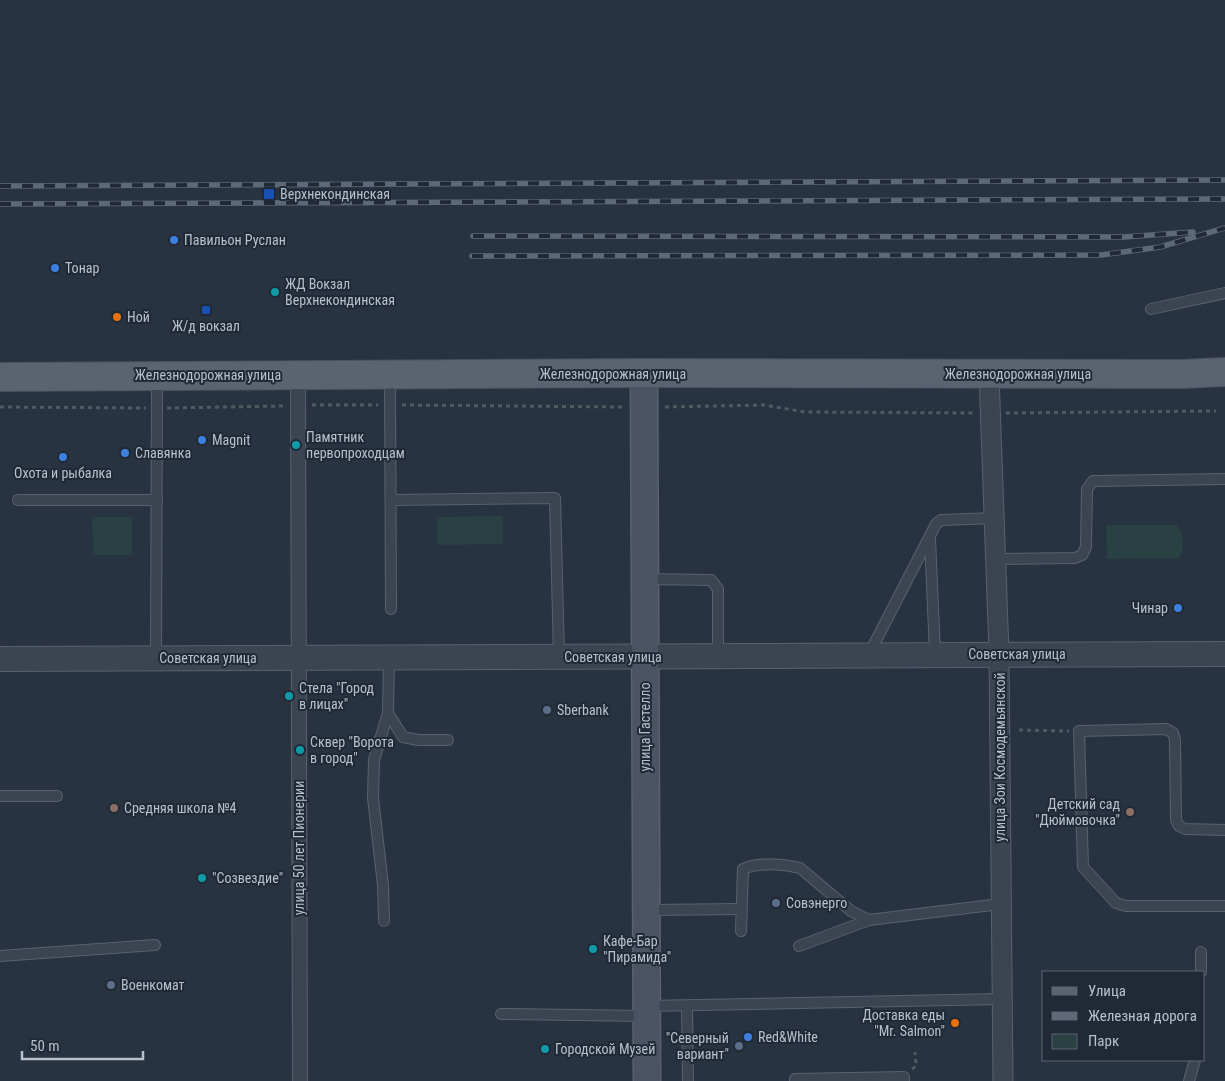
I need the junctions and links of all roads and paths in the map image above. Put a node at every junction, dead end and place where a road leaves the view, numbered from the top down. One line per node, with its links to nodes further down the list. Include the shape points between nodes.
1 (1225, 293): 2 (lane)
2 (1151, 309)
3 (1225, 372): 6 (main road, Железнодорожная улица)
4 (644, 373): 5 (main road, Железнодорожная улица); 6 (main road, Железнодорожная улица); 14 (main road, улица Гастелло)
5 (390, 374): 8 (main road, Железнодорожная улица); 10 (lane)
6 (990, 374): 16 (street, улица Зои Космодемьянской)
7 (157, 375): 8 (main road, Железнодорожная улица); 9 (main road, Железнодорожная улица); 13 (lane)
8 (298, 375): 12 (street, улица 50 лет Пионерии)
9 (0, 376)
10 (390, 404): 12 (path); 14 (path); 20 (lane)
11 (0, 406): 13 (path)
12 (298, 406): 13 (path); 34 (street, улица 50 лет Пионерии)
13 (157, 408): 19 (lane)
14 (644, 408): 16 (path, via 764,404 805,412); 24 (main road, улица Гастелло)
15 (1216, 411): 16 (path)
16 (991, 413): 21 (street, улица Зои Космодемьянской)
17 (1225, 479): 23 (lane, via 1093,481 1086,489 1086,547 1082,555 1075,558)
18 (18, 500): 19 (lane)
19 (157, 500): 33 (lane)
20 (391, 500): 25 (lane); 31 (lane, via 555,498)
21 (995, 518): 22 (lane, via 941,520 930,530); 23 (street, улица Зои Космодемьянской)
22 (930, 536): 27 (lane); 28 (lane)
23 (997, 560): 26 (street, улица Зои Космодемьянской)
24 (645, 579): 30 (lane, via 711,580 715,583 718,589); 32 (main road, улица Гастелло)
25 (391, 609)
26 (999, 653): 28 (street, Советская улица); 29 (street, Советская улица); 44 (street, улица Зои Космодемьянской)
27 (869, 654): 28 (street, Советская улица); 30 (street, Советская улица)
28 (935, 654)
29 (1225, 654)
30 (718, 656): 32 (street, Советская улица)
31 (559, 657): 32 (street, Советская улица); 35 (street, Советская улица)
32 (645, 657): 47 (main road, улица Гастелло)
33 (156, 658): 34 (street, Советская улица); 36 (street, Советская улица)
34 (299, 658): 35 (street, Советская улица); 61 (street, улица 50 лет Пионерии)
35 (389, 658): 37 (lane)
36 (0, 659)
37 (388, 713): 40 (lane, via 403,737); 49 (lane, via 374,760 373,798 384,885)
38 (1018, 730): 39 (path)
39 (1079, 731): 43 (lane, via 1166,729 1173,733 1176,820 1179,826); 45 (lane, via 1083,867 1116,903 1126,906)
40 (448, 740)
41 (0, 796): 42 (lane)
42 (57, 796)
43 (1225, 830)
44 (1000, 904): 48 (lane); 56 (street, улица Зои Космодемьянской)
45 (1225, 906)
46 (741, 909): 47 (lane); 48 (lane, via 743,869 750,866 790,866 800,868 850,911); 50 (lane)
47 (646, 910): 58 (main road, улица Гастелло)
48 (868, 920): 52 (lane)
49 (384, 921)
50 (741, 931)
51 (155, 945): 54 (lane)
52 (799, 946)
53 (1202, 952): 55 (lane)
54 (0, 956)
55 (1201, 971)
56 (1002, 999): 57 (lane); 66 (street, улица Зои Космодемьянской)
57 (687, 1006): 58 (lane); 63 (lane)
58 (646, 1011): 59 (lane); 62 (main road, улица Гастелло)
59 (501, 1014)
60 (1196, 1061): 67 (lane)
61 (300, 1081)
62 (647, 1081)
63 (688, 1081)
64 (795, 1081): 65 (lane, via 904,1077)
65 (904, 1081)
66 (1003, 1081)
67 (1189, 1081)

